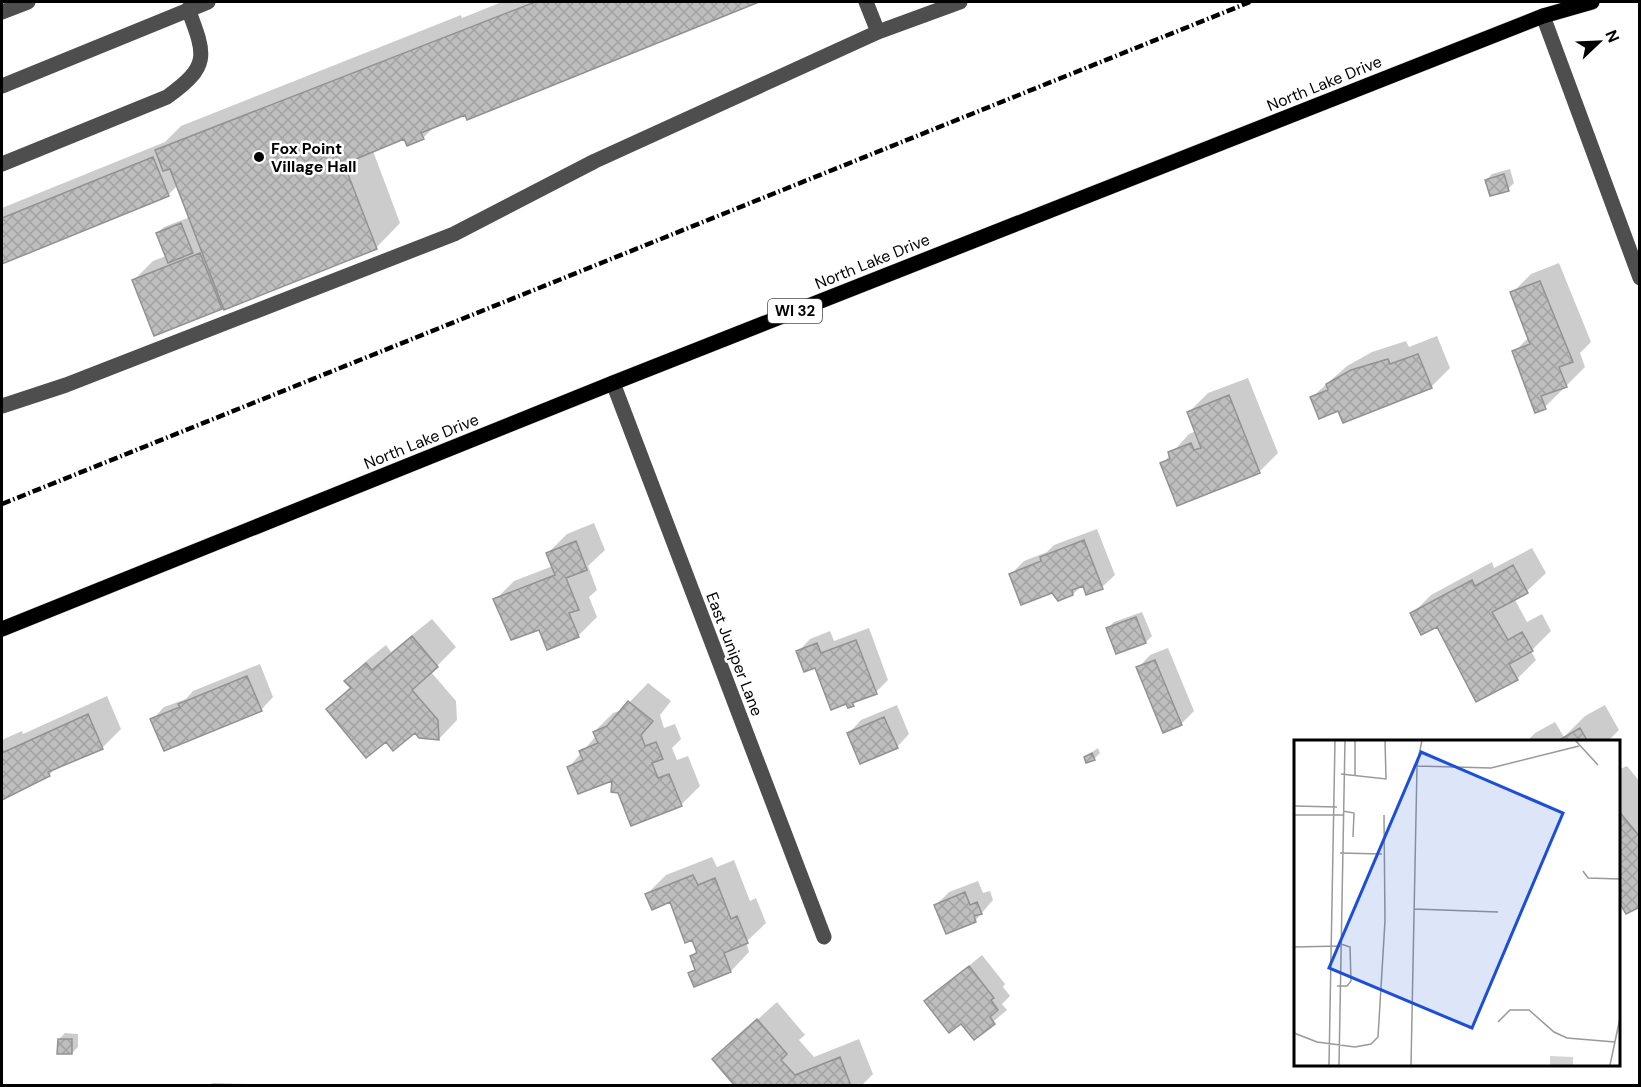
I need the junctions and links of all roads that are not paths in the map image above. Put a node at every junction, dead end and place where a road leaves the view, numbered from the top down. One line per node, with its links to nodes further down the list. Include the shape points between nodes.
1 (28, 2): 8 (street)
2 (208, 2): 7 (street)
3 (866, 2): 10 (street)
4 (960, 2): 10 (street)
5 (1592, 2): 9 (main road, North Lake Drive / WI 32)
6 (170, 8): 7 (street); 11 (street)
7 (188, 9): 12 (street, via 201,44 200,65 189,81 167,97)
8 (2, 12)
9 (1544, 16): 13 (street); 14 (main road, North Lake Drive / WI 32)
10 (878, 32): 15 (street, via 596,161 454,234 66,385)
11 (2, 86)
12 (2, 164)
13 (1640, 278)
14 (613, 383): 16 (main road, North Lake Drive / WI 32); 17 (street, East Juniper Lane)
15 (2, 406)
16 (2, 629)
17 (824, 937)

